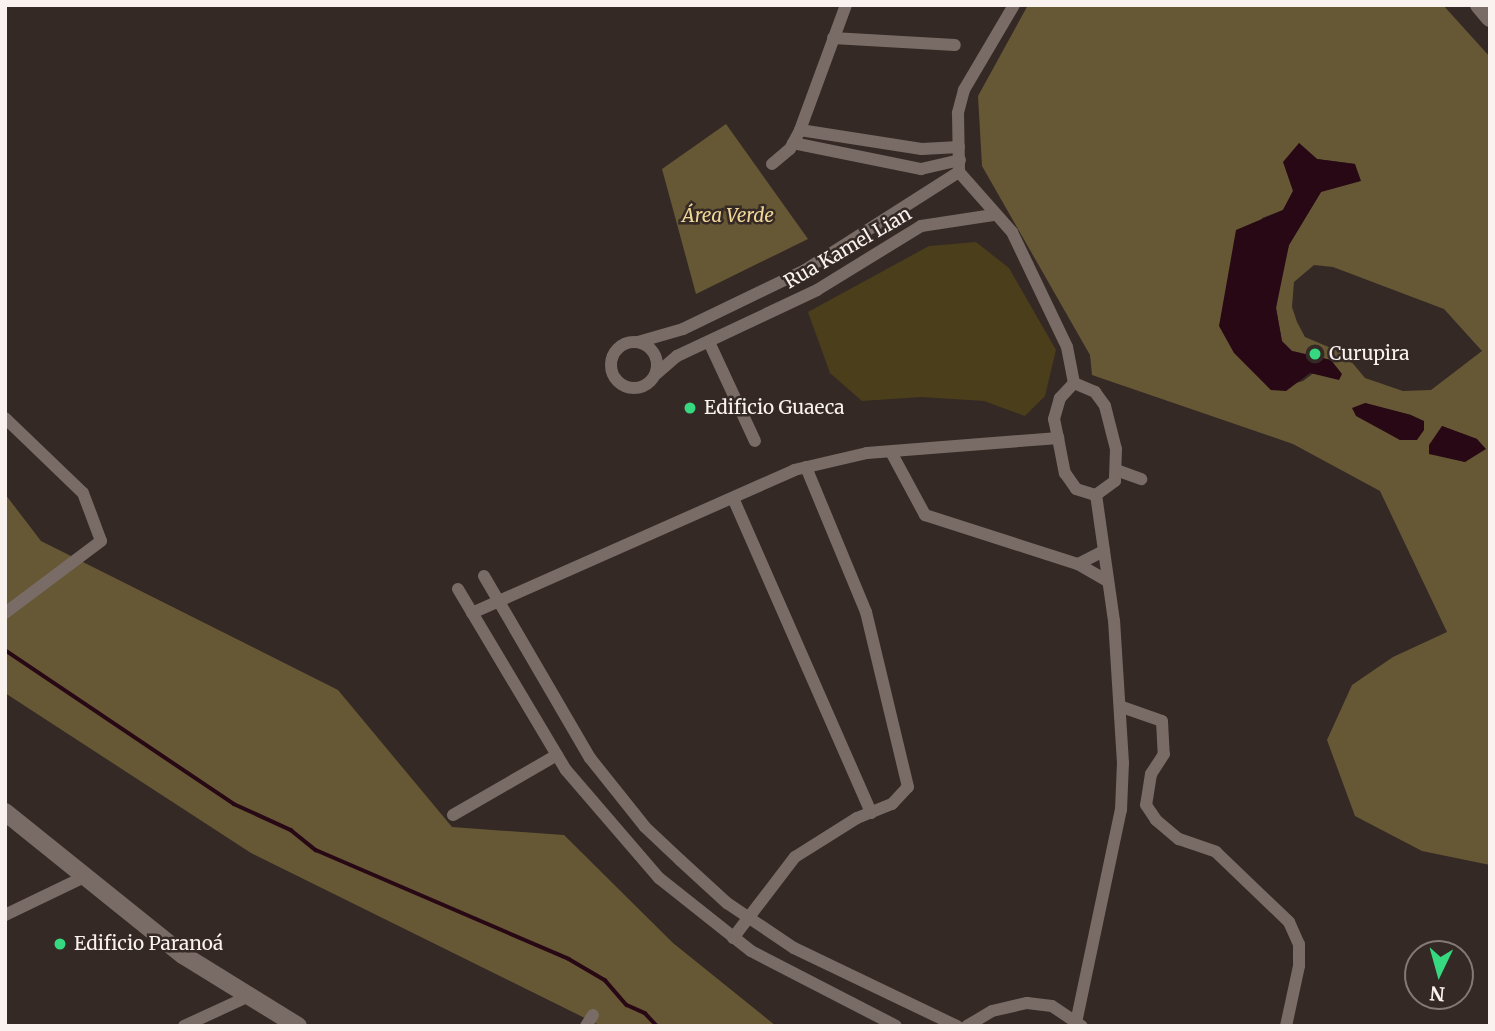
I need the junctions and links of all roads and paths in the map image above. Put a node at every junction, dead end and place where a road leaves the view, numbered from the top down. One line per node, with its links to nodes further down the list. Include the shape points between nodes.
1 (846, 5): 5 (street)
2 (1014, 5): 10 (street, via 964,90 958,113)
3 (1479, 5): 4 (street)
4 (1490, 18)
5 (833, 38): 6 (street); 7 (street)
6 (955, 46)
7 (800, 130): 8 (street); 9 (street)
8 (793, 143): 11 (street); 12 (street)
9 (896, 144): 10 (street); 11 (street)
10 (960, 160): 11 (street, via 929,169); 13 (street); 14 (street, Rua Kamel Lian)
11 (884, 161)
12 (772, 164)
13 (993, 215): 15 (street, Rua Kamel Lian, via 938,220); 21 (street, via 1015,239 1067,348)
14 (876, 225): 15 (street); 16 (street, Rua Kamel Lian)
15 (889, 244): 17 (street, Rua Kamel Lian)
16 (805, 270): 17 (street); 18 (street, Rua Kamel Lian, via 683,329)
17 (817, 290): 19 (street, Rua Kamel Lian)
18 (638, 342): 20 (street, via 655,355); 20 (street, via 623,344 612,356 615,378 636,388)
19 (709, 342): 20 (street, Rua Kamel Lian, via 677,356); 24 (street)
20 (654, 375)
21 (1074, 383): 23 (street, via 1060,398 1054,419); 27 (street, via 1095,392 1105,406)
22 (5, 418): 37 (street, via 83,493 101,541)
23 (1058, 439): 25 (street); 29 (street, via 1065,473 1076,489)
24 (755, 441)
25 (891, 452): 26 (street, via 842,457); 32 (street, via 925,515)
26 (806, 467): 30 (street); 42 (street, via 866,612 908,776 903,797)
27 (1116, 470): 28 (street); 29 (street, via 1115,481)
28 (1141, 479)
29 (1096, 495): 31 (street)
30 (733, 498): 36 (street); 42 (street)
31 (1104, 551): 32 (street); 34 (street)
32 (1079, 564): 34 (street)
33 (484, 576): 36 (street)
34 (1108, 581): 39 (street)
35 (458, 589): 38 (street)
36 (498, 601): 38 (street); 46 (street, via 566,722 615,792 680,860)
37 (5, 613)
38 (472, 613): 40 (street)
39 (1122, 707): 49 (street, via 1121,810); 55 (street, via 1162,721 1164,754 1151,775 1146,805 1156,820 1179,839 1216,852 1289,922 1299,944 1299,966)
40 (557, 755): 43 (street); 47 (street, via 659,878)
41 (5, 812): 44 (street)
42 (870, 813): 46 (street, via 794,858)
43 (453, 816)
44 (86, 876): 45 (street); 48 (street, via 183,955)
45 (5, 915)
46 (748, 917): 47 (street); 53 (street, via 794,948)
47 (733, 938): 52 (street, via 782,970)
48 (247, 997): 50 (street); 51 (street)
49 (1080, 1022): 54 (street, via 1052,1006 1027,1003 992,1011)
50 (184, 1026)
51 (298, 1026)
52 (896, 1026)
53 (957, 1026)
54 (967, 1026)
55 (1286, 1026)

